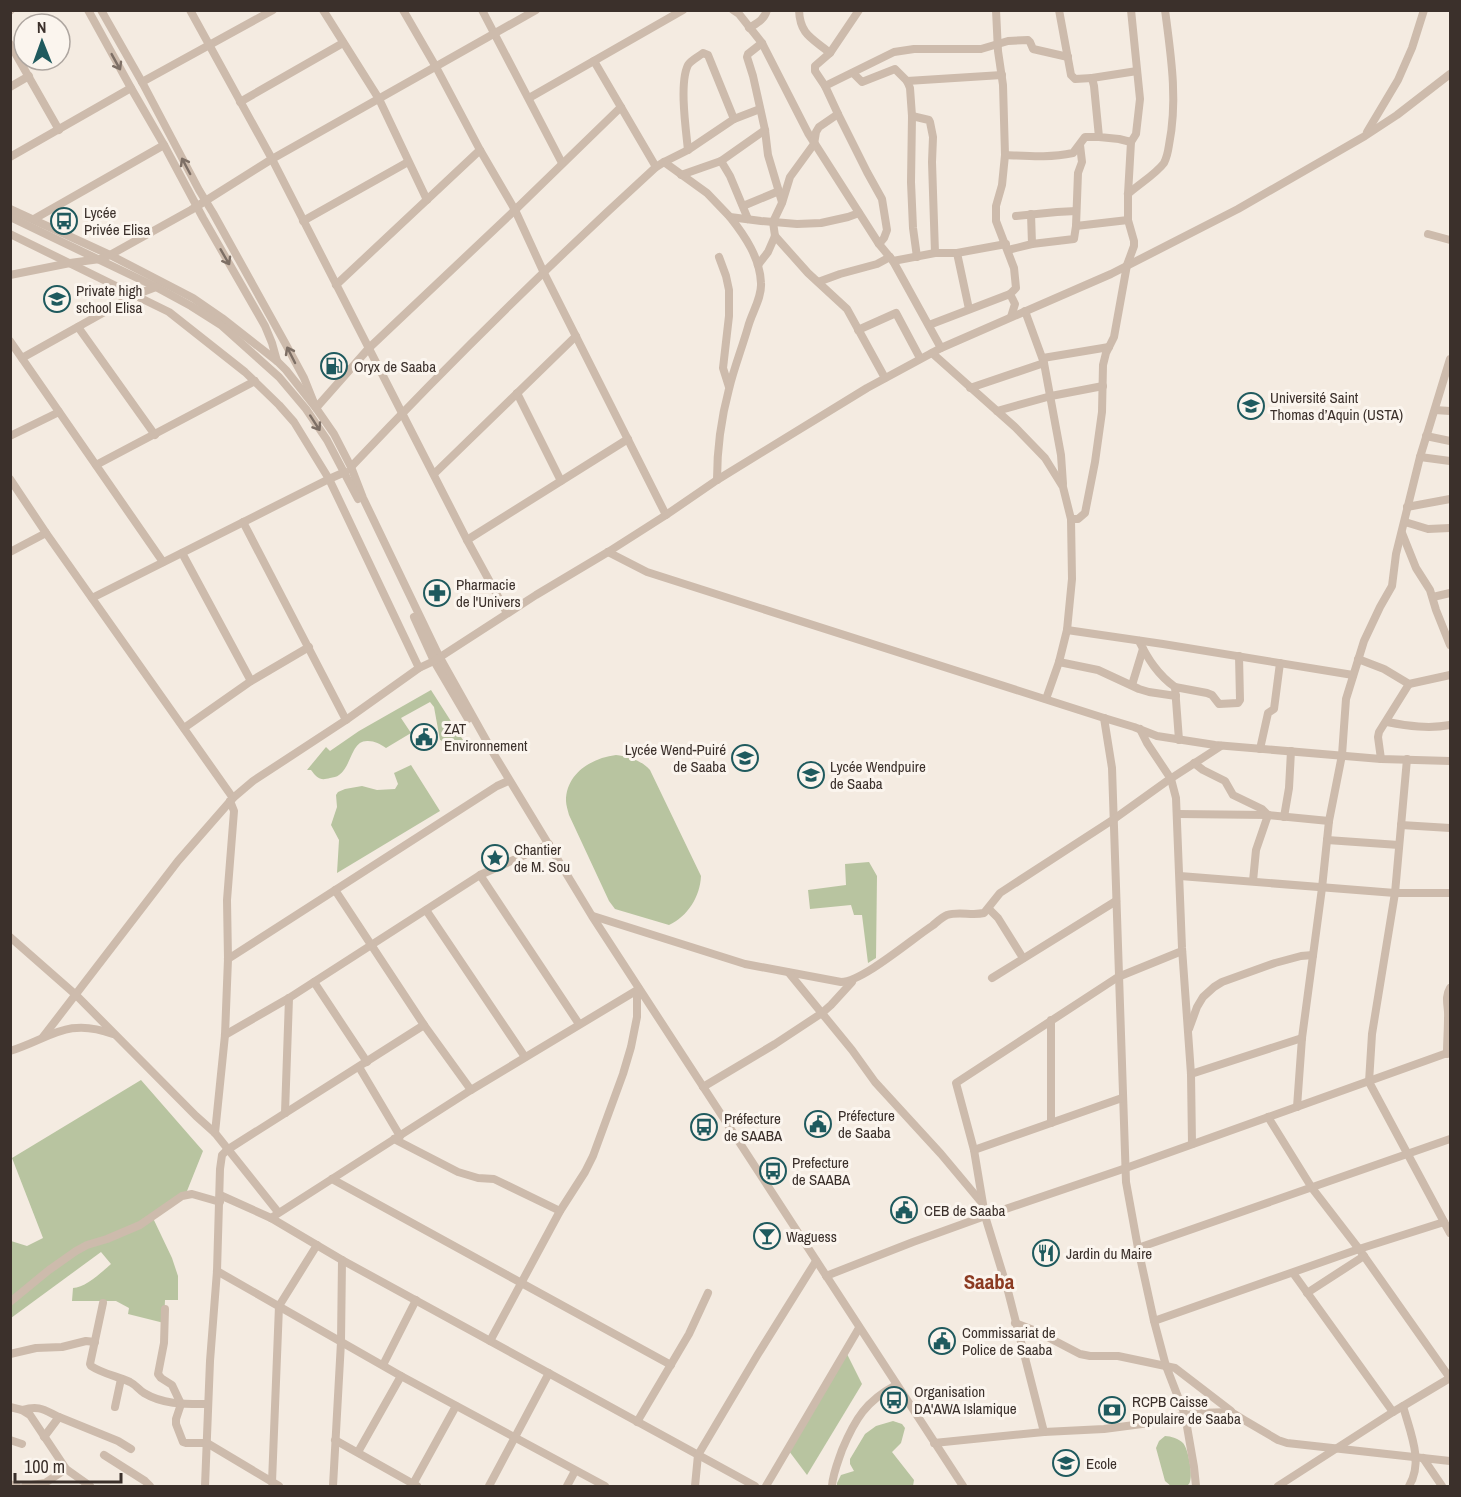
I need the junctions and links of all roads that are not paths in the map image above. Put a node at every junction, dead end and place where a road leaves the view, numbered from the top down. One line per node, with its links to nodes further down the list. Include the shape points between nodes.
1 (88, 10): 40 (street, one-way to 40)
2 (101, 10): 37 (street)
3 (190, 10): 25 (street)
4 (273, 10): 25 (street)
5 (323, 10): 21 (street)
6 (403, 10): 29 (street)
7 (482, 10): 20 (street)
8 (536, 10): 20 (street)
9 (683, 10): 28 (street)
10 (733, 10): 19 (street)
11 (767, 10): 19 (street, via 761,20)
12 (800, 10): 26 (street, via 801,27)
13 (859, 10): 26 (street)
14 (996, 10): 24 (street)
15 (1059, 10): 27 (street)
16 (1131, 10): 30 (street)
17 (1165, 10): 68 (street, via 1174,96 1168,153 1160,168)
18 (1424, 10): 51 (street, via 1398,80)
19 (749, 27): 22 (street)
20 (495, 33): 29 (street); 41 (street)
21 (343, 43): 42 (street); 43 (street)
22 (762, 43): 45 (street, via 747,57); 54 (street)
23 (10, 44): 34 (street)
24 (998, 44): 27 (street, via 1028,40 1033,49); 31 (street, via 981,49 902,50); 33 (street)
25 (209, 46): 37 (street); 43 (street)
26 (830, 53): 38 (street, via 815,66)
27 (1068, 57): 35 (street, via 1072,77)
28 (594, 61): 41 (street); 44 (street)
29 (436, 67): 42 (street); 57 (street)
30 (1137, 71): 35 (street); 53 (street, via 1140,99 1136,134)
31 (853, 73): 36 (street, via 862,82 895,69); 38 (street)
32 (1450, 74): 51 (street)
33 (1002, 75): 36 (street); 59 (street)
34 (29, 76): 39 (street); 49 (street)
35 (1092, 78): 52 (street)
36 (907, 81): 47 (street)
37 (142, 82): 70 (street, one-way to 37)
38 (825, 86): 46 (street)
39 (10, 87)
40 (131, 88): 49 (street); 55 (street)
41 (529, 98): 64 (street)
42 (379, 99): 61 (street); 63 (street)
43 (240, 102): 61 (street)
44 (621, 107): 64 (street); 65 (street)
45 (760, 109): 48 (street); 50 (street)
46 (838, 114): 54 (street, via 819,127); 92 (street, via 882,199 887,230)
47 (912, 116): 95 (street, via 929,120 933,137); 98 (street, via 911,182)
48 (734, 119): 58 (street); 58 (street, via 708,55 703,53 688,65 684,90)
49 (60, 130): 60 (street)
50 (765, 130): 62 (street); 67 (street)
51 (1365, 136): 104 (street, via 1238,209)
52 (1099, 137): 53 (street); 56 (street, via 1086,137)
53 (1131, 142): 68 (street)
54 (814, 144): 71 (street, via 790,177); 77 (street)
55 (164, 145): 72 (street); 82 (street)
56 (1080, 145): 59 (street, via 1073,153 1061,156); 76 (street, via 1082,162)
57 (480, 150): 69 (street); 75 (street)
58 (688, 150): 65 (street)
59 (1005, 155): 94 (street, via 996,221)
60 (10, 158)
61 (272, 159): 70 (street); 85 (street)
62 (721, 161): 66 (street); 73 (street)
63 (408, 162): 69 (street); 85 (street)
64 (562, 163): 75 (street)
65 (660, 164): 66 (street); 105 (street)
66 (681, 175): 81 (street, via 707,193)
67 (779, 190): 71 (street); 73 (street)
68 (1128, 194): 84 (street)
69 (427, 200): 108 (street)
70 (206, 201): 72 (street); 137 (street, one-way to 70, via 304,378)
71 (782, 203): 86 (street)
72 (197, 206): 97 (street); 128 (street, one-way to 128, via 265,326)
73 (743, 206): 83 (street)
74 (10, 208): 82 (street)
75 (515, 210): 105 (street); 121 (street)
76 (1076, 211): 78 (street); 87 (street)
77 (859, 213): 86 (street, via 821,223); 92 (street)
78 (1031, 214): 79 (street); 93 (street)
79 (1016, 216)
80 (10, 217): 100 (street)
81 (730, 217): 83 (street); 103 (street)
82 (34, 219): 97 (street)
83 (748, 219): 86 (street)
84 (1128, 220): 87 (street); 104 (street, via 1134,246)
85 (303, 221): 108 (street)
86 (773, 222): 90 (street)
87 (1076, 226): 93 (street, via 1074,239)
88 (10, 234): 102 (street)
89 (1428, 234): 91 (street)
90 (774, 236): 103 (street); 107 (street)
91 (1450, 240)
92 (879, 244): 101 (street)
93 (1032, 244): 94 (street)
94 (1007, 247): 96 (street); 110 (street, via 1016,282)
95 (935, 253): 96 (street); 98 (street)
96 (957, 253): 112 (street)
97 (110, 255): 100 (street); 128 (street, via 193,298)
98 (917, 256): 101 (street)
99 (719, 257): 133 (street, via 729,290 723,368)
100 (100, 259): 102 (street); 109 (street)
101 (891, 259): 107 (street); 115 (street)
102 (70, 263): 106 (street); 111 (street)
103 (758, 265): 133 (street, via 760,295)
104 (1127, 265): 113 (street); 120 (street)
105 (544, 273): 118 (street); 142 (street)
106 (10, 275)
107 (818, 282): 117 (street, via 847,309)
108 (336, 285): 121 (street)
109 (156, 287): 111 (street); 129 (street, via 221,325)
110 (1010, 294): 112 (street); 114 (street, via 1015,304)
111 (135, 296): 116 (street); 131 (street, via 169,312)
112 (969, 309): 115 (street)
113 (1024, 311): 114 (street); 127 (street)
114 (1011, 317): 122 (street)
115 (929, 325): 122 (street)
116 (78, 327): 124 (street); 143 (street)
117 (858, 330): 125 (street, via 896,313); 130 (street)
118 (576, 336): 135 (street); 146 (street)
119 (10, 341): 124 (street)
120 (1109, 347): 127 (street); 132 (street, via 1103,365)
121 (369, 348): 137 (street); 142 (street)
122 (941, 348): 123 (street)
123 (932, 353): 125 (street); 134 (street)
124 (22, 358): 141 (street)
125 (920, 358): 130 (street)
126 (1450, 359): 138 (street)
127 (1043, 360): 134 (street); 136 (street)
128 (277, 361): 129 (street); 137 (street)
129 (271, 370): 151 (street, one-way to 151, via 306,408)
130 (885, 378): 155 (street)
131 (255, 381): 143 (street); 154 (street, via 294,422)
132 (1103, 386): 136 (street); 161 (street, via 1084,513)
133 (729, 387): 155 (street)
134 (970, 388): 139 (street)
135 (517, 393): 152 (street); 156 (street)
136 (1051, 396): 139 (street); 157 (street)
137 (316, 408): 151 (street, via 334,434)
138 (1435, 410): 140 (street); 145 (street)
139 (997, 411): 157 (street, via 1045,458)
140 (1450, 411)
141 (59, 412): 144 (street); 150 (street)
142 (402, 413): 151 (street); 152 (street)
143 (155, 435): 150 (street)
144 (10, 436)
145 (1426, 436): 147 (street); 148 (street)
146 (628, 439): 156 (street); 160 (street)
147 (1450, 441)
148 (1420, 457): 149 (street); 159 (street)
149 (1450, 461)
150 (96, 465): 171 (street)
151 (348, 470): 154 (street); 184 (street)
152 (434, 474): 167 (street)
153 (10, 479): 165 (street)
154 (329, 479): 162 (street); 188 (street)
155 (717, 480): 160 (street)
156 (561, 481): 167 (street)
157 (1063, 487): 161 (street)
158 (1450, 500): 159 (street)
159 (1407, 507): 163 (street)
160 (666, 515): 169 (street)
161 (1071, 519): 178 (street, via 1072,579)
162 (243, 522): 170 (street); 181 (street)
163 (1405, 522): 164 (street, via 1424,528); 166 (street)
164 (1450, 528)
165 (46, 533): 168 (street); 173 (street)
166 (1402, 533): 174 (street); 185 (street, via 1392,586)
167 (467, 540): 175 (street)
168 (10, 552)
169 (608, 552): 175 (street); 195 (street, via 647,572)
170 (182, 553): 171 (street); 191 (street)
171 (163, 562): 173 (street)
172 (1450, 593): 174 (street)
173 (92, 597): 200 (street)
174 (1433, 597): 177 (street)
175 (507, 613): 184 (street)
176 (1450, 619): 177 (street)
177 (1441, 621): 180 (street)
178 (1067, 630): 179 (street); 186 (street)
179 (1139, 640): 182 (street); 183 (street)
180 (1450, 645)
181 (309, 647): 191 (street); 197 (street)
182 (1143, 649): 193 (street); 194 (street)
183 (1239, 656): 187 (street); 194 (street, via 1239,703 1219,704 1206,693)
184 (437, 658): 188 (street); 212 (street); 222 (street)
185 (1358, 659): 189 (street); 192 (street)
186 (1059, 662): 193 (street, via 1098,670); 195 (street)
187 (1280, 663): 189 (street); 204 (street, via 1274,710 1268,714)
188 (419, 668): 197 (street)
189 (1353, 675): 206 (street, via 1346,699)
190 (1450, 675): 192 (street)
191 (250, 681): 200 (street)
192 (1409, 684): 198 (street)
193 (1131, 685): 194 (street, via 1149,692)
194 (1175, 691): 202 (street)
195 (1046, 699): 196 (street)
196 (1104, 718): 201 (street); 217 (street, via 1112,768)
197 (346, 720): 213 (street)
198 (1387, 722): 199 (street, via 1412,727); 207 (street, via 1378,736)
199 (1450, 724)
200 (184, 728): 213 (street)
201 (1140, 729): 202 (street); 211 (street)
202 (1179, 740): 203 (street)
203 (1221, 746): 204 (street); 210 (street)
204 (1260, 749): 205 (street)
205 (1291, 751): 206 (street); 216 (street)
206 (1342, 755): 207 (street); 218 (street)
207 (1380, 759): 208 (street)
208 (1407, 759): 209 (street); 219 (street)
209 (1450, 761)
210 (1194, 763): 211 (street); 215 (street, via 1225,781 1236,797)
211 (1170, 779): 214 (street); 217 (street)
212 (507, 782): 222 (street); 228 (street)
213 (231, 799): 240 (street, via 234,811 227,900); 248 (street, via 178,861)
214 (1178, 814): 215 (street); 225 (street)
215 (1268, 815): 216 (street); 226 (street, via 1256,850)
216 (1284, 817): 218 (street)
217 (1114, 819): 231 (street); 232 (street, via 1000,893)
218 (1329, 821): 221 (street)
219 (1401, 825): 220 (street); 223 (street)
220 (1450, 828)
221 (1327, 840): 223 (street); 227 (street)
222 (549, 844): 224 (street); 234 (street)
223 (1399, 845): 230 (street)
224 (480, 875): 233 (street); 252 (street)
225 (1180, 876): 226 (street); 237 (street)
226 (1253, 881): 227 (street)
227 (1322, 888): 230 (street); 238 (street)
228 (335, 890): 236 (street); 240 (street)
229 (1450, 892): 230 (street)
230 (1395, 893): 266 (street, via 1372,1034)
231 (1116, 901): 239 (street); 242 (street)
232 (989, 909): 239 (street); 244 (street, via 977,915 946,916)
233 (426, 910): 236 (street); 262 (street)
234 (592, 916): 241 (street, via 746,964); 247 (street)
235 (10, 937): 248 (street)
236 (371, 945): 245 (street); 253 (street)
237 (1182, 951): 242 (street); 254 (street)
238 (1312, 955): 254 (street, via 1222,981 1203,997); 258 (street)
239 (1023, 958): 243 (street)
240 (228, 959): 256 (street)
241 (789, 973): 244 (street, via 841,982); 250 (street)
242 (1118, 977): 251 (street); 269 (street)
243 (992, 978)
244 (855, 979): 250 (street)
245 (314, 982): 249 (street); 263 (street)
246 (1450, 988): 261 (street)
247 (638, 990): 252 (street); 267 (street); 286 (street, via 637,1017 623,1074 593,1156)
248 (76, 995): 255 (street); 257 (street)
249 (289, 998): 256 (street); 271 (street)
250 (822, 1013): 267 (street); 285 (street, via 875,1082)
251 (1051, 1020): 273 (street); 279 (street, via 956,1083)
252 (579, 1024): 262 (street)
253 (424, 1025): 263 (street); 268 (street)
254 (1188, 1032): 265 (street)
255 (116, 1035): 257 (street, via 99,1029 70,1028); 274 (street)
256 (225, 1035): 274 (street)
257 (43, 1037): 260 (street)
258 (1302, 1038): 265 (street); 270 (street)
259 (10, 1041): 260 (street)
260 (14, 1050)
261 (1449, 1053): 266 (street)
262 (525, 1057): 268 (street)
263 (367, 1062): 264 (street)
264 (359, 1067): 271 (street); 275 (street)
265 (1191, 1074): 277 (street)
266 (1369, 1082): 270 (street); 280 (street)
267 (703, 1087): 295 (street)
268 (471, 1090): 275 (street)
269 (1122, 1098): 273 (street); 281 (street)
270 (1296, 1107): 272 (street)
271 (285, 1113): 278 (street)
272 (1268, 1117): 277 (street); 283 (street)
273 (1051, 1123): 279 (street)
274 (215, 1132): 278 (street)
275 (397, 1137): 282 (street); 286 (street, via 458,1172 494,1179)
276 (1450, 1140): 280 (street)
277 (1192, 1144): 281 (street)
278 (227, 1150): 284 (street, via 220,1163); 287 (street)
279 (974, 1150): 285 (street)
280 (1407, 1154): 283 (street); 289 (street)
281 (1126, 1167): 288 (street); 292 (street)
282 (332, 1179): 287 (street); 299 (street)
283 (1312, 1188): 292 (street); 293 (street)
284 (220, 1199): 287 (street); 296 (street); 303 (street, via 182,1196 140,1225 76,1251)
285 (982, 1203): 288 (street)
286 (560, 1211): 299 (street)
287 (274, 1215): 291 (street)
288 (985, 1216): 298 (street); 308 (street)
289 (1444, 1222): 290 (street); 293 (street)
290 (1450, 1233)
291 (317, 1245): 294 (street); 305 (street)
292 (1137, 1248): 307 (street)
293 (1361, 1253): 297 (street); 301 (street); 319 (street)
294 (342, 1260): 302 (street); 312 (street)
295 (816, 1261): 298 (street); 346 (street)
296 (217, 1271): 305 (street); 323 (street)
297 (1293, 1273): 301 (street); 307 (street)
298 (826, 1276): 309 (street)
299 (522, 1283): 310 (street); 315 (street)
300 (708, 1293): 315 (street)
301 (1307, 1293): 330 (street)
302 (416, 1300): 310 (street); 314 (street)
303 (10, 1302)
304 (103, 1304): 311 (street)
305 (279, 1306): 312 (street); 352 (street)
306 (165, 1309): 322 (street, via 158,1374 172,1385)
307 (1154, 1321): 316 (street)
308 (1015, 1323): 316 (street, via 1080,1354 1119,1356); 334 (street)
309 (859, 1328): 321 (street); 365 (street)
310 (490, 1341): 317 (street)
311 (95, 1342): 313 (street); 320 (street, via 91,1366)
312 (341, 1342): 314 (street); 338 (street)
313 (10, 1354)
314 (383, 1365): 318 (street)
315 (671, 1365): 333 (street)
316 (1166, 1366): 329 (street, via 1179,1371); 331 (street)
317 (549, 1373): 333 (street); 336 (street)
318 (401, 1376): 324 (street); 344 (street)
319 (1450, 1378): 325 (street)
320 (122, 1379): 322 (street, via 164,1402); 327 (street)
321 (896, 1385): 340 (street); 366 (street, via 861,1412 839,1459)
322 (181, 1404): 323 (street); 339 (street, via 176,1424 183,1442)
323 (208, 1404): 339 (street)
324 (456, 1406): 336 (street); 359 (street)
325 (1403, 1406): 330 (street); 347 (street)
326 (10, 1407): 328 (street)
327 (116, 1407)
328 (22, 1410): 332 (street, via 38,1407); 335 (street, via 30,1415)
329 (1231, 1412): 331 (street); 342 (street, via 1278,1440)
330 (1393, 1412): 342 (street)
331 (1185, 1415): 334 (street, via 1142,1424); 368 (street)
332 (59, 1418): 335 (street); 343 (street)
333 (637, 1422): 346 (street)
334 (1044, 1432): 340 (street)
335 (44, 1437): 349 (street)
336 (515, 1438): 350 (street); 360 (street)
337 (10, 1440): 341 (street)
338 (335, 1440): 344 (street); 358 (street)
339 (207, 1443): 352 (street); 357 (street)
340 (934, 1443): 367 (street)
341 (22, 1444)
342 (1338, 1448): 347 (street); 369 (street)
343 (131, 1449)
344 (358, 1452): 359 (street)
345 (104, 1455): 356 (street)
346 (698, 1455): 363 (street); 364 (street)
347 (1420, 1457): 348 (street); 370 (street); 371 (street)
348 (1450, 1461)
349 (66, 1469): 354 (street, via 45,1483); 355 (street)
350 (575, 1471): 361 (street); 362 (street)
351 (10, 1484): 353 (street)
352 (276, 1484)
353 (17, 1486)
354 (25, 1486)
355 (90, 1486)
356 (150, 1486)
357 (205, 1486)
358 (333, 1486)
359 (415, 1486)
360 (489, 1486)
361 (567, 1486)
362 (605, 1486)
363 (695, 1486)
364 (755, 1486)
365 (766, 1486)
366 (832, 1486)
367 (963, 1486)
368 (1196, 1486)
369 (1278, 1486)
370 (1409, 1486)
371 (1442, 1486)

